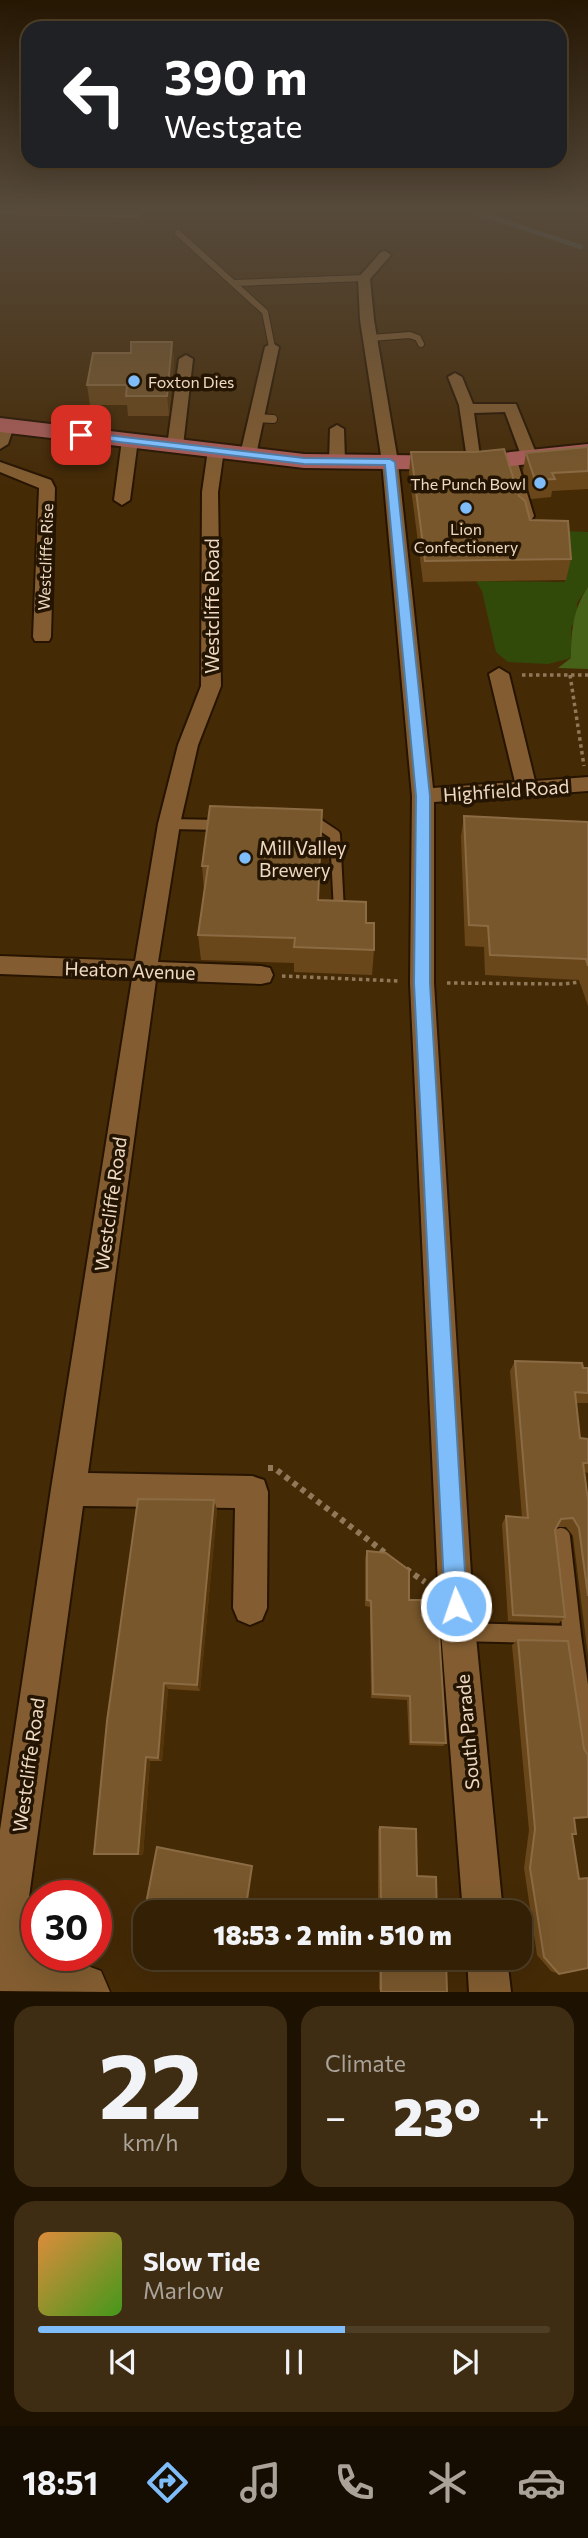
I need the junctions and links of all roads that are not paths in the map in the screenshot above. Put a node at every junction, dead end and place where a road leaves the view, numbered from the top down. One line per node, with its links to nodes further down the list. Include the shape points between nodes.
1 (252, 300): 5 (lane, via 265,312)
2 (366, 300): 3 (street, South Parade)
3 (370, 338): 4 (lane, via 410,335); 20 (street, South Parade)
4 (421, 344)
5 (272, 347): 9 (street)
6 (186, 359): 14 (street)
7 (455, 377): 8 (street)
8 (466, 409): 18 (street, via 511,407); 21 (street)
9 (256, 418): 10 (lane); 17 (street)
10 (273, 419)
11 (337, 429): 19 (street)
12 (2, 431): 13 (main road)
13 (130, 440): 14 (main road); 23 (street)
14 (175, 446): 15 (main road)
15 (216, 450): 17 (main road); 30 (street, Westcliffe Road, via 210,492 211,686 188,745)
16 (588, 451): 18 (main road)
17 (248, 455): 19 (main road)
18 (519, 458): 21 (main road); 24 (street)
19 (337, 461): 20 (main road)
20 (390, 462): 21 (main road); 29 (street, South Parade)
21 (473, 463)
22 (0, 467): 25 (street, Westcliffe Rise, via 39,479 47,488)
23 (121, 500)
24 (526, 516)
25 (42, 637)
26 (499, 674): 28 (street)
27 (587, 785): 28 (street, Highfield Road)
28 (527, 789): 29 (street, Highfield Road)
29 (423, 796): 40 (street, South Parade, via 422,983)
30 (169, 824): 31 (lane); 35 (street, Westcliffe Road)
31 (238, 825)
32 (293, 825): 33 (lane, via 320,825 335,835)
33 (339, 911)
34 (0, 965): 35 (street, Heaton Avenue)
35 (145, 970): 36 (street, Heaton Avenue); 37 (street, Westcliffe Road)
36 (261, 975)
37 (67, 1489): 39 (street, via 252,1492); 44 (street, Westcliffe Road)
38 (561, 1537): 41 (lane)
39 (250, 1608)
40 (458, 1632): 41 (lane); 43 (street, South Parade)
41 (572, 1635): 42 (lane)
42 (588, 1750)
43 (482, 1900)
44 (0, 1962): 46 (main road)
45 (488, 1970): 47 (street)
46 (80, 1992)
47 (490, 1992)

